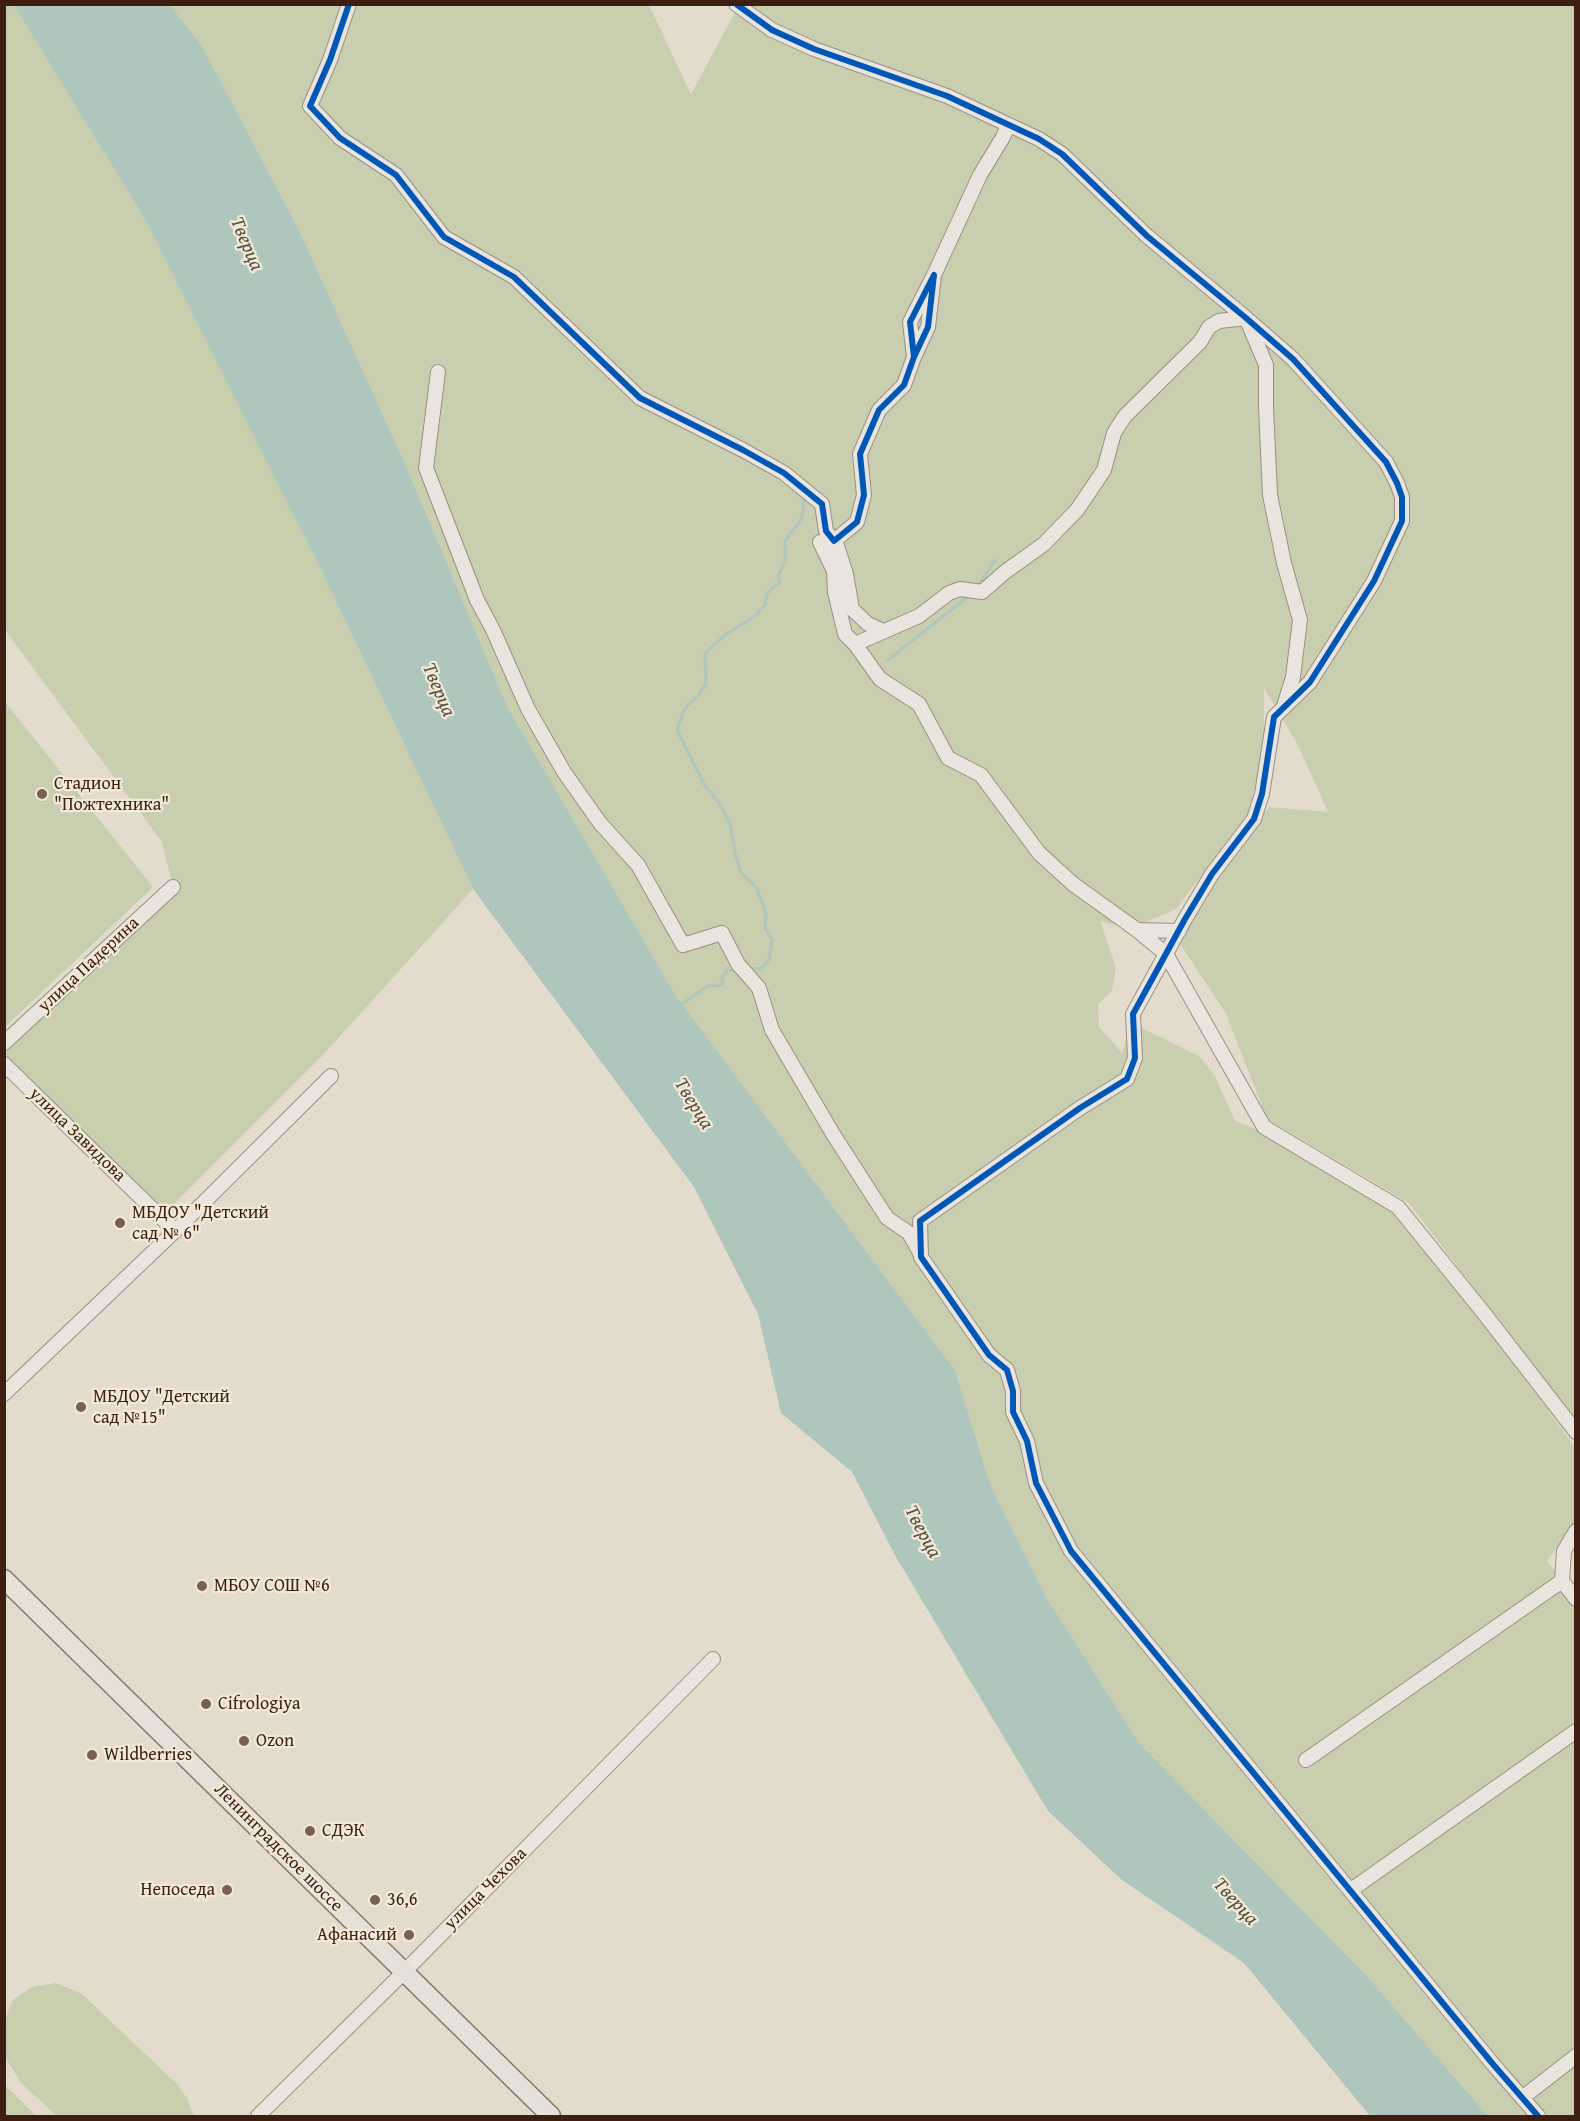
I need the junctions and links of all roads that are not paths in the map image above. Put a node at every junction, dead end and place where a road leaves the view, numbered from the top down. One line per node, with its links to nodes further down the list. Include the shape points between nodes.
1 (349, 4): 6 (street, via 310,106 340,138 396,175 444,237 514,277 640,398 784,473 822,504 826,531)
2 (736, 4): 3 (street, via 782,35 947,96)
3 (1008, 126): 4 (street, via 1062,154 1147,236); 6 (street, via 980,175 910,322 914,357 904,385 879,410 860,454 864,495 857,522)
4 (1246, 318): 7 (street, via 1219,321 1209,327 1200,342 1125,416 1114,434 1104,470 1077,510 1044,544 982,592 960,589 949,593 919,616); 9 (street, via 1266,364 1270,495 1300,620); 9 (street, via 1293,359 1386,462 1402,497 1401,521 1374,581 1310,682)
5 (438, 372): 18 (street, via 426,468 477,600 528,709 600,823 638,865 683,945 722,933 738,964 759,988 772,1030 834,1134 887,1218 909,1233)
6 (834, 541): 7 (street, via 846,574 852,609); 8 (street, via 820,542 834,571 845,634)
7 (883, 631): 8 (street)
8 (855, 644): 11 (street, via 880,679 919,704 948,758 981,775 1039,853 1072,884)
9 (1285, 705): 12 (street, via 1274,717 1262,794 1254,819 1212,874)
10 (173, 887): 14 (street, улица Падерина)
11 (1137, 930): 12 (street); 13 (street)
12 (1179, 931): 13 (street)
13 (1166, 954): 18 (street, via 1133,1014 1135,1058 1127,1079 920,1221); 20 (street, via 1264,1127 1398,1208)
14 (4, 1043)
15 (4, 1064): 17 (street, улица Завидова)
16 (331, 1076): 17 (street)
17 (175, 1231): 19 (street)
18 (921, 1257): 28 (street, via 989,1355 1007,1370 1013,1412 1027,1441 1036,1483 1071,1551)
19 (4, 1394)
20 (1575, 1432)
21 (1575, 1531): 23 (street, via 1564,1551)
22 (4, 1579): 29 (main road, Ленинградское шоссе)
23 (1562, 1581): 24 (street); 27 (street)
24 (1575, 1599)
25 (713, 1659): 29 (street, улица Чехова)
26 (1575, 1731): 28 (street)
27 (1306, 1760)
28 (1351, 1890): 31 (street)
29 (404, 1972): 32 (street, улица Чехова); 33 (main road, Ленинградское шоссе)
30 (1575, 2056): 31 (street)
31 (1522, 2098): 34 (street)
32 (258, 2116)
33 (551, 2116)
34 (1539, 2116)

